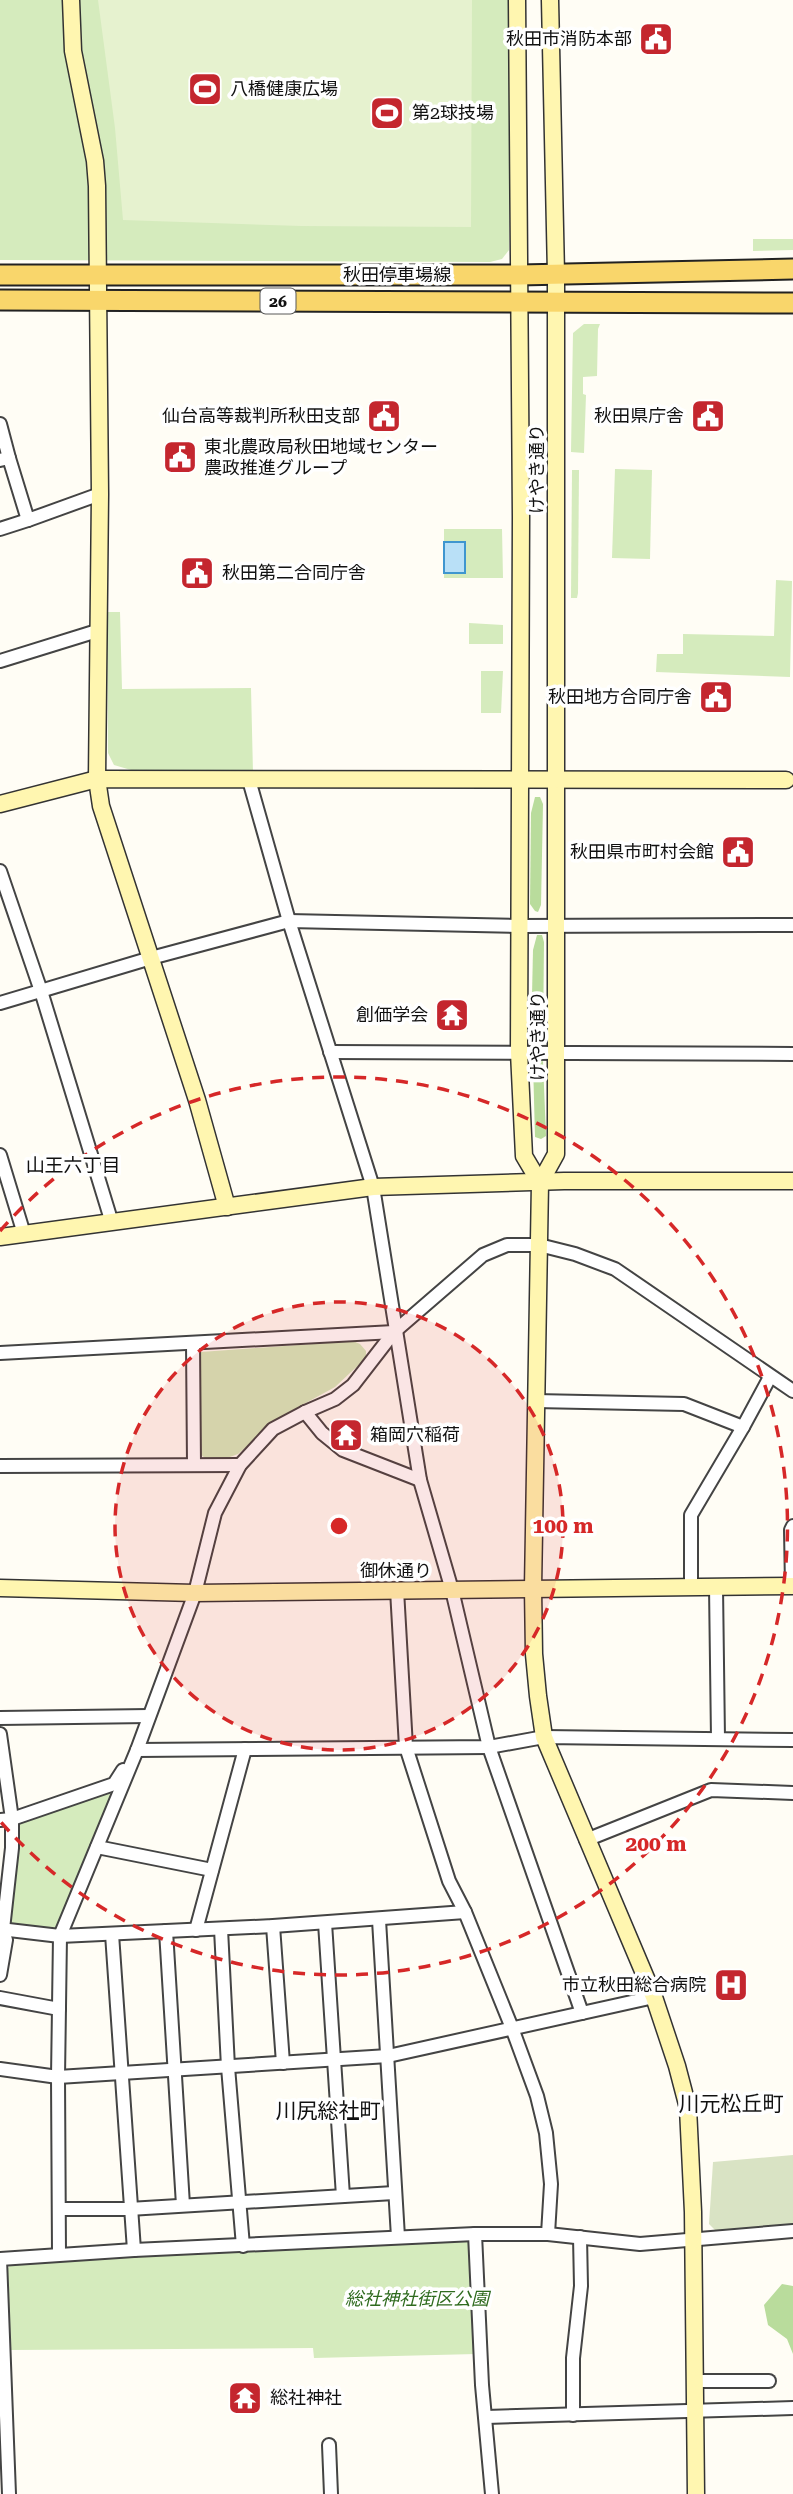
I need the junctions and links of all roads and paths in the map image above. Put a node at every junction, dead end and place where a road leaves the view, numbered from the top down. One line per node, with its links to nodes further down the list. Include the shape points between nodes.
1 (71, 0): 5 (street, via 73,51 95,161)
2 (517, 0): 8 (street)
3 (550, 0): 6 (street, けやき通り)
4 (793, 269): 6 (main road, 秋田停車場線 / 26)
5 (99, 274): 7 (main road, 秋田停車場線 / 26); 8 (main road, 秋田停車場線 / 26); 10 (street)
6 (556, 274): 8 (main road, 秋田停車場線 / 26); 12 (street, けやき通り)
7 (0, 275)
8 (519, 275): 11 (street, けやき通り)
9 (0, 300): 10 (main road, 秋田停車場線 / 26)
10 (99, 300): 11 (main road, 秋田停車場線 / 26); 16 (street)
11 (518, 302): 12 (main road, 秋田停車場線 / 26); 22 (street, けやき通り)
12 (556, 302): 13 (main road, 秋田停車場線 / 26); 25 (street, けやき通り)
13 (793, 303)
14 (0, 424): 15 (street)
15 (4, 459): 17 (street)
16 (100, 494): 17 (street); 19 (street)
17 (28, 520): 18 (street)
18 (0, 528)
19 (97, 631): 20 (street); 21 (street)
20 (0, 661)
21 (97, 779): 23 (street); 26 (street); 33 (street, via 101,806)
22 (519, 779): 23 (street); 25 (street); 32 (street, けやき通り)
23 (249, 780): 29 (street)
24 (789, 780): 25 (street)
25 (558, 781): 30 (street, けやき通り)
26 (0, 804)
27 (0, 871): 28 (street)
28 (5, 901): 34 (street)
29 (289, 921): 32 (street); 33 (street); 36 (street)
30 (558, 924): 31 (street); 32 (street); 38 (street, けやき通り)
31 (793, 925)
32 (519, 926): 37 (street, けやき通り)
33 (151, 958): 34 (street); 44 (street)
34 (41, 990): 35 (street); 45 (street)
35 (0, 1003)
36 (330, 1052): 37 (street); 43 (street)
37 (519, 1052): 38 (street); 42 (street, けやき通り, via 524,1156)
38 (556, 1053): 39 (street); 42 (street, けやき通り, via 556,1154)
39 (793, 1054)
40 (0, 1155): 46 (street)
41 (793, 1181): 42 (street)
42 (540, 1183): 43 (street); 48 (street)
43 (373, 1187): 44 (street); 49 (street)
44 (227, 1207): 45 (street)
45 (112, 1223): 46 (street)
46 (24, 1234): 47 (street)
47 (0, 1237)
48 (539, 1245): 49 (street, via 507,1245 483,1255); 52 (street, via 615,1269); 54 (street)
49 (394, 1332): 50 (street); 55 (street, via 353,1385); 60 (street)
50 (193, 1343): 51 (street); 57 (street)
51 (0, 1353)
52 (771, 1377): 53 (street); 56 (street)
53 (793, 1391)
54 (535, 1401): 56 (street, via 684,1404); 66 (street)
55 (305, 1412): 58 (street, via 273,1429); 60 (street, via 343,1450)
56 (743, 1427): 63 (street, via 691,1515)
57 (194, 1464): 58 (street); 59 (street)
58 (240, 1465): 69 (street, via 215,1513)
59 (0, 1466)
60 (419, 1480): 68 (street)
61 (793, 1526): 62 (street)
62 (792, 1586): 64 (street, 御休通り)
63 (691, 1587): 64 (street, 御休通り); 66 (street, 御休通り)
64 (716, 1587): 74 (street)
65 (0, 1588): 69 (street, 御休通り)
66 (533, 1588): 68 (street, 御休通り); 73 (street, via 534,1654)
67 (397, 1590): 68 (street, 御休通り); 69 (street, 御休通り); 76 (street)
68 (452, 1590): 77 (street)
69 (195, 1593): 70 (street)
70 (149, 1717): 71 (street); 79 (street)
71 (0, 1718)
72 (0, 1734): 81 (street)
73 (544, 1737): 74 (street); 77 (street); 82 (street)
74 (718, 1739): 75 (street)
75 (793, 1740)
76 (406, 1747): 77 (street); 78 (street); 85 (street, via 449,1881)
77 (489, 1747): 99 (street)
78 (245, 1749): 79 (street); 84 (street)
79 (137, 1750): 81 (street, via 114,1784); 83 (street)
80 (793, 1793): 82 (street, via 711,1790)
81 (6, 1819): 89 (street, via 12,1848)
82 (586, 1840): 96 (street)
83 (97, 1847): 84 (street); 94 (street)
84 (212, 1870): 91 (street)
85 (465, 1912): 86 (street); 100 (street)
86 (379, 1920): 87 (street); 101 (street)
87 (325, 1923): 88 (street); 102 (street)
88 (273, 1926): 90 (street); 103 (street)
89 (1, 1929): 94 (street); 95 (street, via 6,1940)
90 (221, 1929): 91 (street); 104 (street)
91 (196, 1930): 92 (street)
92 (166, 1931): 93 (street); 106 (street)
93 (112, 1934): 94 (street); 107 (street)
94 (60, 1936): 98 (street)
95 (0, 1975)
96 (654, 1997): 99 (street); 120 (street, via 688,2108)
97 (0, 1998): 98 (street)
98 (59, 2009): 108 (street)
99 (582, 2013): 100 (street)
100 (512, 2028): 101 (street); 117 (street, via 546,2133 551,2184)
101 (388, 2056): 102 (street); 109 (street)
102 (334, 2060): 103 (street); 110 (street)
103 (283, 2063): 104 (street)
104 (228, 2067): 106 (street); 111 (street)
105 (0, 2068): 108 (street)
106 (176, 2070): 107 (street); 112 (street)
107 (120, 2073): 108 (street); 114 (street)
108 (58, 2077): 113 (street)
109 (394, 2193): 110 (street); 118 (street)
110 (343, 2196): 111 (street)
111 (238, 2201): 112 (street); 121 (street)
112 (183, 2205): 114 (street)
113 (59, 2209): 114 (street); 123 (street)
114 (130, 2209): 122 (street)
115 (793, 2231): 120 (street)
116 (475, 2234): 117 (street); 118 (street); 130 (street)
117 (548, 2234): 119 (street)
118 (398, 2237): 121 (street)
119 (580, 2237): 120 (street, via 640,2244); 129 (street)
120 (693, 2241): 125 (street)
121 (243, 2246): 122 (street)
122 (134, 2250): 123 (street)
123 (59, 2254): 124 (street)
124 (0, 2259): 131 (street)
125 (694, 2381): 126 (street); 128 (street)
126 (769, 2381)
127 (793, 2408): 128 (street)
128 (695, 2412): 129 (street); 136 (street)
129 (573, 2415): 130 (street)
130 (486, 2417): 135 (street)
131 (3, 2431): 133 (street)
132 (329, 2445): 134 (street)
133 (9, 2494)
134 (331, 2494)
135 (492, 2494)
136 (696, 2494)

